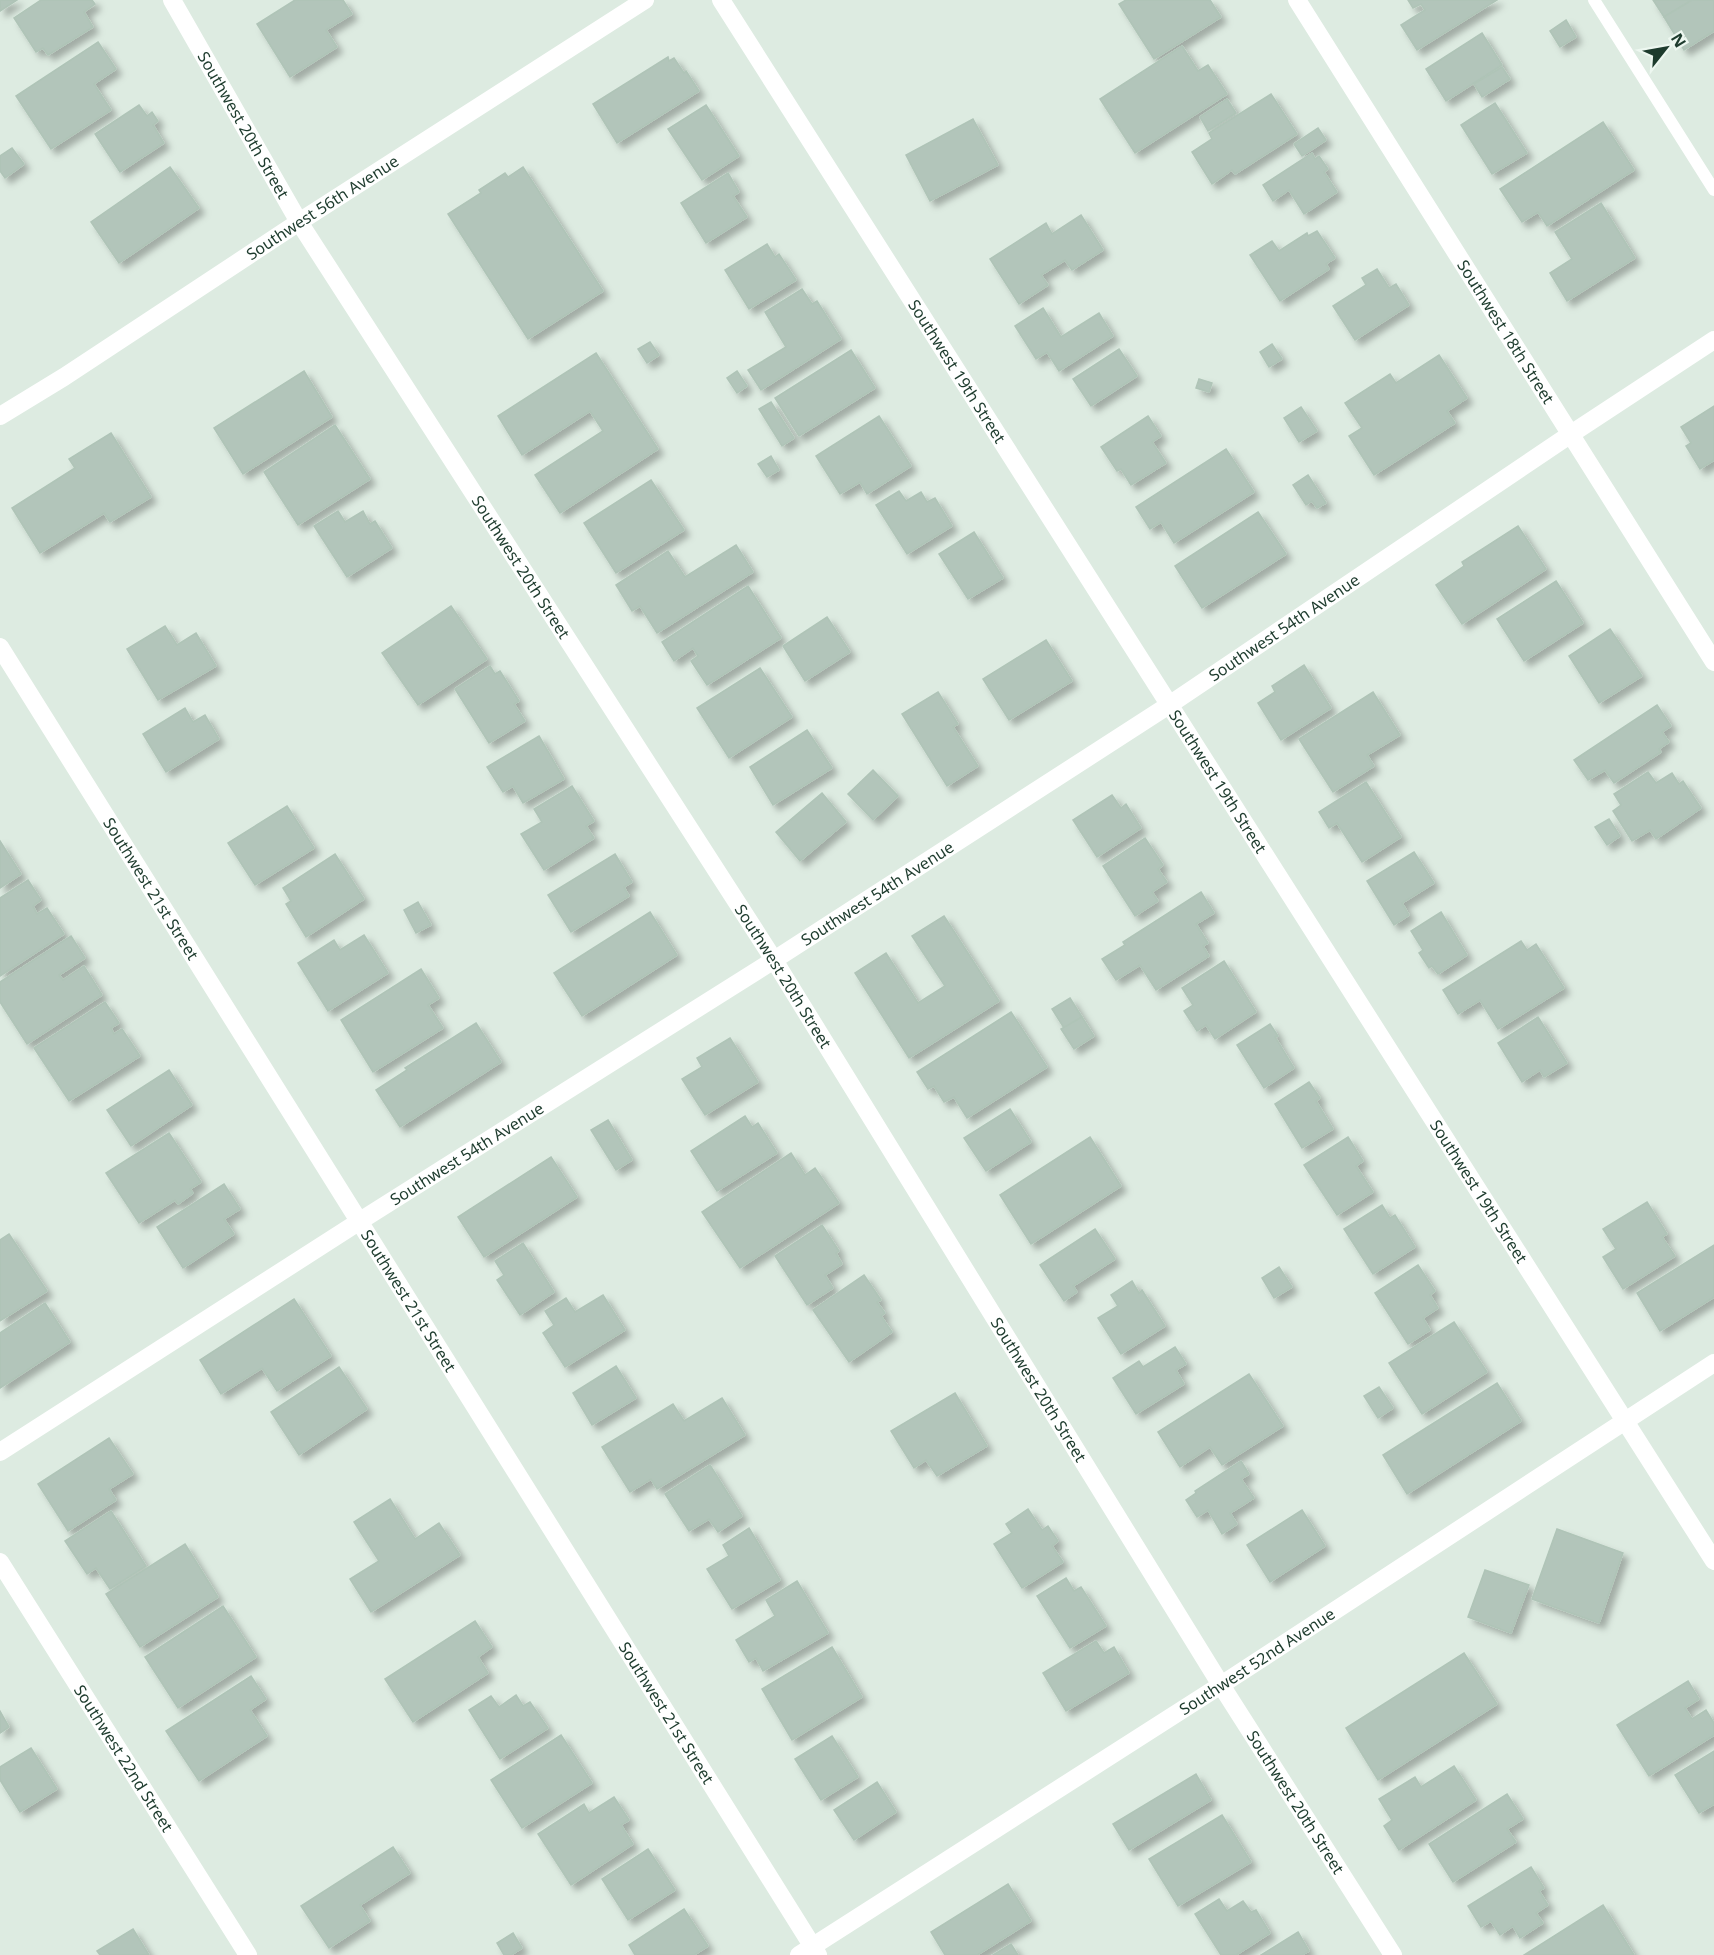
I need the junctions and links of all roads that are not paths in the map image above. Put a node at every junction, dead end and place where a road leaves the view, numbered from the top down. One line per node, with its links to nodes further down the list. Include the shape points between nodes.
1 (172, 0): 7 (street, Southwest 20th Street)
2 (645, 0): 7 (street, Southwest 56th Avenue)
3 (720, 0): 13 (street, Southwest 19th Street)
4 (1298, 0): 10 (street, Southwest 18th Street)
5 (1594, 0): 6 (lane)
6 (1714, 190)
7 (299, 222): 9 (street, Southwest 56th Avenue); 14 (street, Southwest 20th Street)
8 (1714, 340): 10 (street, Southwest 54th Avenue)
9 (0, 416)
10 (1571, 434): 12 (street, Southwest 18th Street); 13 (street, Southwest 54th Avenue)
11 (0, 647): 15 (street, Southwest 21st Street)
12 (1714, 662)
13 (1169, 705): 14 (street, Southwest 54th Avenue); 17 (street, Southwest 19th Street)
14 (774, 960): 15 (street, Southwest 54th Avenue); 21 (street, Southwest 20th Street)
15 (360, 1221): 18 (street, Southwest 54th Avenue); 22 (street, Southwest 21st Street)
16 (1714, 1363): 17 (street, Southwest 52nd Avenue)
17 (1625, 1421): 19 (street, Southwest 19th Street); 21 (street, Southwest 52nd Avenue)
18 (0, 1452)
19 (1714, 1561)
20 (0, 1562): 23 (street, Southwest 22nd Street)
21 (1221, 1684): 22 (street, Southwest 52nd Avenue); 24 (street, Southwest 20th Street)
22 (810, 1952)
23 (248, 1955)
24 (1394, 1955)

